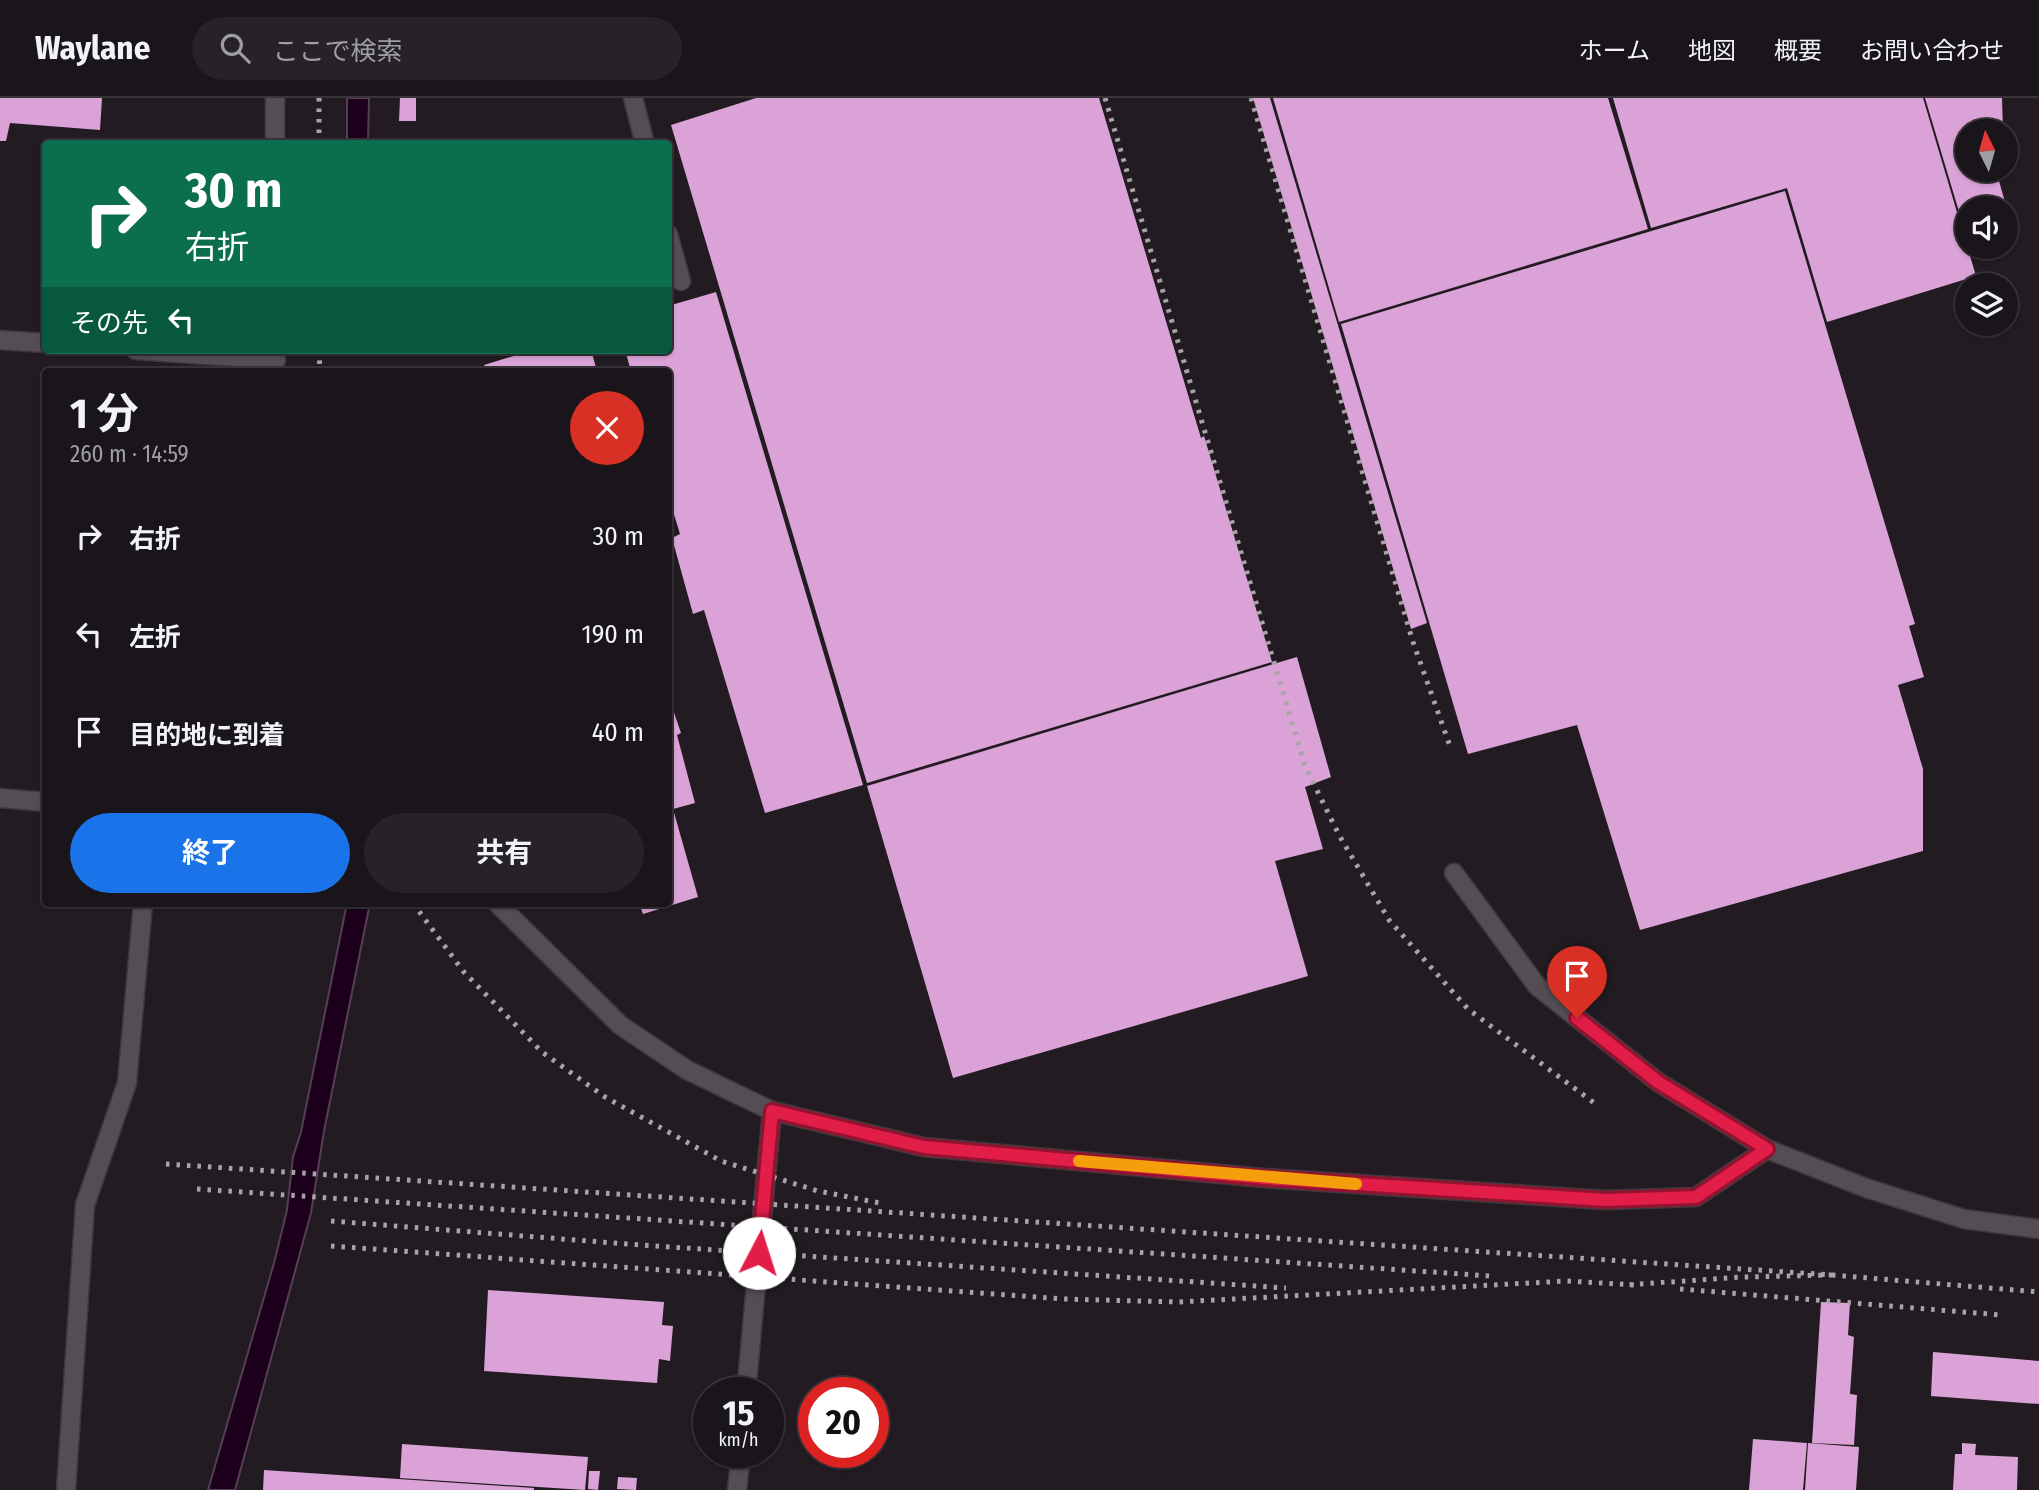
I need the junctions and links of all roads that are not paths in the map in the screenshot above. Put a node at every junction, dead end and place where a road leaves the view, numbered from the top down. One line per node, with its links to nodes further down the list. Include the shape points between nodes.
1 (275, 98): 3 (lane)
2 (633, 98): 4 (lane)
3 (275, 140)
4 (644, 140)
5 (672, 248): 6 (lane)
6 (681, 281)
7 (0, 340): 8 (lane)
8 (42, 344)
9 (192, 354): 10 (lane)
10 (276, 360)
11 (0, 798): 12 (lane)
12 (42, 802)
13 (1454, 873): 17 (lane, via 1537,986 1658,1082)
14 (143, 907): 21 (lane, via 127,1083 85,1205)
15 (501, 907): 16 (lane, via 620,1025 687,1070)
16 (772, 1111): 17 (lane, via 924,1147 1264,1178 1606,1200 1696,1197); 19 (lane)
17 (1767, 1149): 18 (lane, via 1866,1188 1964,1219)
18 (2039, 1229)
19 (747, 1377)
20 (739, 1468): 22 (lane)
21 (66, 1490)
22 (737, 1490)

